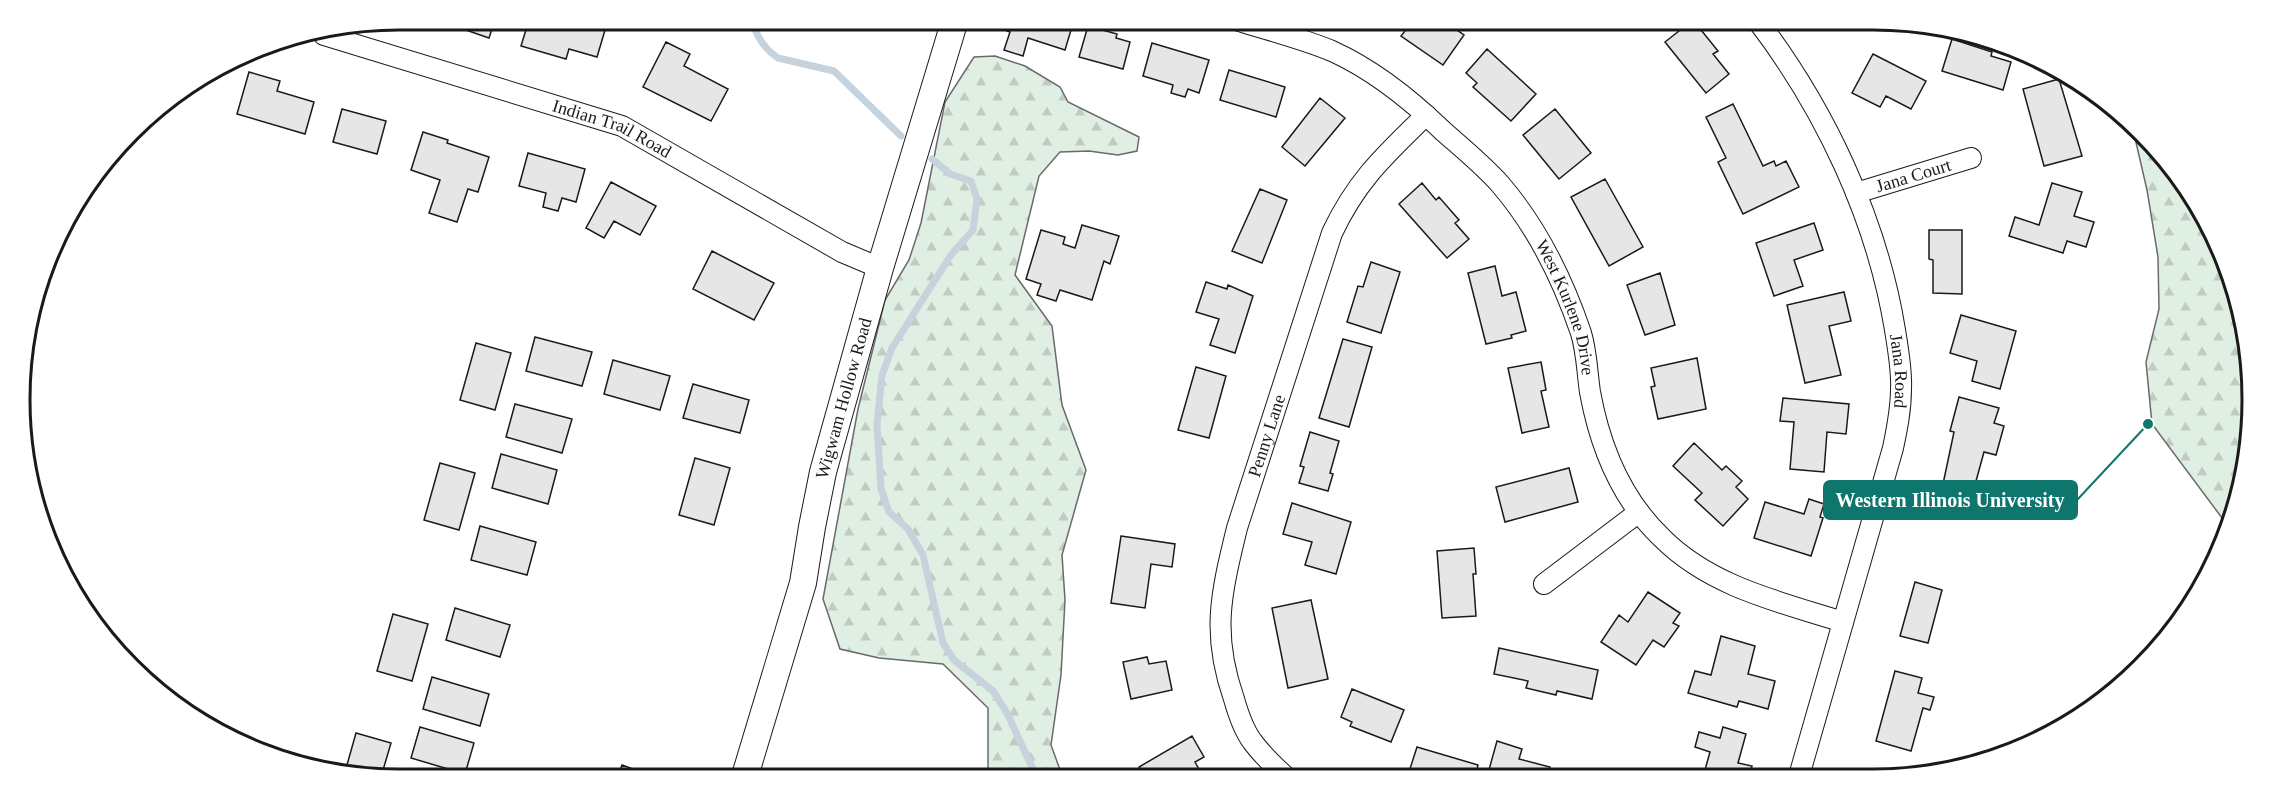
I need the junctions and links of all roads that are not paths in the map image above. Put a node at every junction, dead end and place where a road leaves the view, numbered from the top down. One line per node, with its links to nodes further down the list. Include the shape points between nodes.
1 (952, 30): 8 (street, Wigwam Hollow Road)
2 (1267, 30): 5 (street, West Kurlene Drive, via 1331,51 1365,68)
3 (1764, 30): 7 (street, Jana Road, via 1802,86)
4 (331, 36): 8 (street, Indian Trail Road, via 622,126 842,252)
5 (1426, 115): 9 (street, West Kurlene Drive, via 1499,183 1544,246 1581,334 1600,435 1614,474); 13 (street, Penny Lane, via 1361,182 1332,233 1226,573 1219,617 1224,671 1250,739)
6 (1971, 158): 7 (street, Jana Court)
7 (1856, 193): 11 (street, Jana Road, via 1890,297 1901,387 1893,448)
8 (880, 268): 12 (street, Wigwam Hollow Road, via 823,472 803,583)
9 (1638, 512): 10 (street); 11 (street, West Kurlene Drive, via 1688,560 1717,578)
10 (1544, 584)
11 (1843, 622): 14 (street, Jana Road)
12 (747, 769)
13 (1278, 769)
14 (1801, 769)

